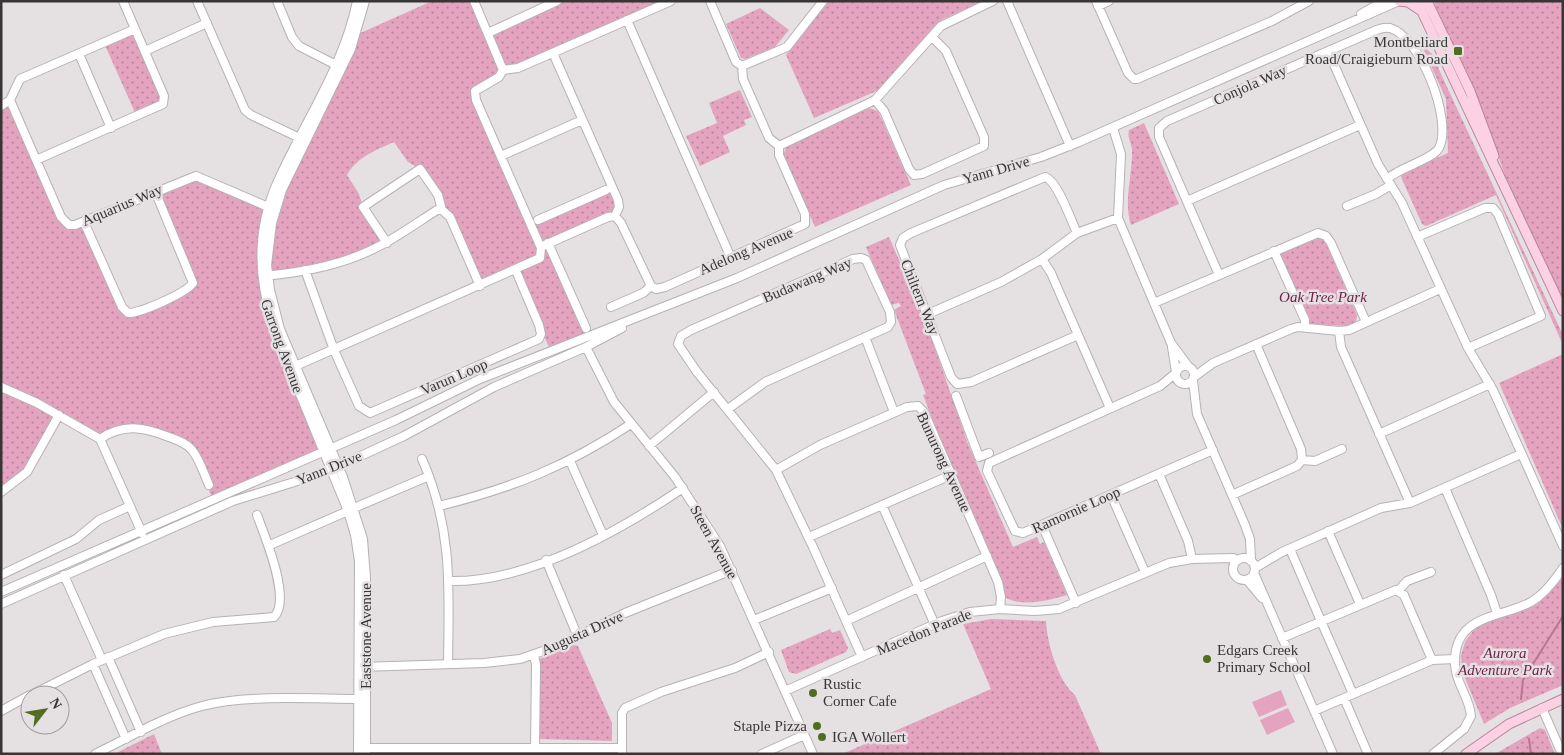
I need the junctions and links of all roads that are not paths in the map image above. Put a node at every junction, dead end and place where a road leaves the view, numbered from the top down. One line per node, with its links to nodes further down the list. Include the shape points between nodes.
1 (123, 1): 23 (street)
2 (197, 1): 21 (street)
3 (276, 1): 30 (street, via 299,46)
4 (357, 1): 30 (street, Garrong Avenue)
5 (365, 1): 30 (street, Garrong Avenue, via 354,42)
6 (474, 1): 24 (street)
7 (557, 1): 24 (street)
8 (671, 1): 20 (street)
9 (710, 1): 31 (street, Adelong Avenue, via 736,62)
10 (823, 1): 31 (street, via 787,47)
11 (993, 1): 25 (street, via 947,22)
12 (1007, 1): 42 (street)
13 (1109, 1): 18 (street)
14 (1309, 1): 18 (street, via 1272,21 1137,79 1128,73)
15 (1384, 1): 22 (street, Yann Drive)
16 (1399, 1): 19 (main road); 22 (street, Yann Drive)
17 (1417, 1): 19 (main road)
18 (1097, 4)
19 (1427, 6): 72 (main road)
20 (627, 20): 28 (street); 61 (street)
21 (207, 23): 26 (street); 40 (street, via 245,110)
22 (1346, 26): 39 (street, Yann Drive)
23 (135, 29): 26 (street); 29 (street)
24 (488, 33): 32 (street)
25 (932, 37): 34 (street); 34 (street, via 946,51 984,137 984,146 914,175)
26 (145, 51): 38 (street, via 164,96 163,104)
27 (1328, 51): 37 (street); 45 (street, Conjola Way, via 1381,28 1388,28 1398,32 1420,56 1438,99 1441,143 1432,154 1399,169); 48 (street, Conjola Way, via 1159,128 1159,137)
28 (552, 53): 32 (street, via 515,69); 36 (street)
29 (78, 54): 33 (street, via 20,79); 38 (street)
30 (339, 66): 40 (street, Garrong Avenue)
31 (742, 66): 41 (street, Adelong Avenue, via 743,79 769,138)
32 (503, 70): 43 (street, via 499,77 475,91)
33 (10, 100): 35 (street); 44 (street, Aquarius Way)
34 (876, 100): 41 (street)
35 (1, 106)
36 (582, 120): 43 (street); 52 (street, via 618,202)
37 (1360, 124): 45 (street); 48 (street)
38 (111, 128): 44 (street)
39 (1112, 128): 42 (street, Yann Drive); 53 (street, via 1121,154)
40 (302, 139): 50 (street, Garrong Avenue)
41 (779, 146): 61 (street, Adelong Avenue, via 779,155 805,214 805,224)
42 (1070, 146): 73 (street, Yann Drive, via 944,185)
43 (501, 156): 59 (street)
44 (36, 160): 55 (street, Aquarius Way, via 64,222 76,226)
45 (1389, 182): 49 (street, via 1376,194); 57 (street)
46 (606, 190): 54 (street)
47 (155, 191): 50 (street, Aquarius Way, via 196,176); 55 (street, Aquarius Way); 55 (street, via 193,283 186,290 128,313)
48 (1187, 201): 65 (street, Conjola Way)
49 (1347, 206)
50 (272, 208): 66 (street, Garrong Avenue)
51 (442, 210): 58 (street, via 437,210); 58 (street, via 438,195 420,169 363,207); 67 (street, via 450,218)
52 (615, 216): 59 (street); 68 (street, via 622,223)
53 (1118, 218): 56 (street); 70 (street)
54 (538, 220)
55 (84, 222)
56 (1077, 233): 62 (street); 74 (street, Chiltern Way, via 1055,185 1044,177 905,236 901,250)
57 (1417, 237): 69 (street); 84 (street, via 1480,209 1490,207 1498,214 1541,316)
58 (387, 243): 63 (street, via 344,261)
59 (544, 248): 64 (street, via 538,260); 77 (street)
60 (1274, 250): 65 (street); 75 (street, via 1313,234 1326,236); 76 (street, via 1305,320)
61 (731, 258): 68 (street, Adelong Avenue, via 662,288)
62 (1042, 258): 74 (street, via 1001,282); 79 (street)
63 (305, 270): 66 (street); 85 (street)
64 (516, 271): 67 (street); 85 (street, Varun Loop, via 541,334 532,343 484,364 368,413 359,406)
65 (1219, 275): 70 (street)
66 (265, 276): 88 (street, Garrong Avenue)
67 (480, 286): 85 (street)
68 (651, 286): 71 (street)
69 (1440, 289): 75 (street); 84 (street)
70 (1154, 303): 81 (street)
71 (611, 307)
72 (1563, 311)
73 (648, 314): 83 (street, Yann Drive); 107 (street, Yann Drive, via 480,379)
74 (928, 314): 79 (street, Chiltern Way, via 951,377 961,384)
75 (1366, 322): 78 (street)
76 (1305, 327): 78 (street); 82 (street, via 1291,329)
77 (586, 328)
78 (1339, 331): 103 (street, via 1341,347)
79 (1078, 335): 98 (street)
80 (865, 337): 95 (street, Budawang Way, via 888,327 892,318 868,262 857,258 681,336 678,344 681,350); 99 (street, Budawang Way, via 765,382); 100 (street)
81 (1171, 343): 87 (street); 89 (street)
82 (1256, 344): 86 (street); 112 (street, via 1301,449)
83 (586, 347): 102 (street, Steen Avenue, via 614,402); 114 (street, Yann Drive, via 494,387 404,436)
84 (1468, 348): 92 (street)
85 (334, 350): 88 (street)
86 (1213, 363): 87 (street); 90 (street)
87 (1189, 366): 89 (street, via 1181,366); 90 (street, via 1194,371)
88 (292, 368): 107 (street, Garrong Avenue)
89 (1176, 372): 91 (street); 93 (street, Ramornie Loop)
90 (1194, 379): 91 (street, via 1187,385); 97 (street)
91 (1181, 384): 93 (street, Ramornie Loop); 97 (street)
92 (1490, 384): 103 (street); 110 (street)
93 (1160, 386): 98 (street, Ramornie Loop)
94 (1, 387): 101 (street)
95 (714, 392): 99 (street, Budawang Way); 105 (street)
96 (956, 396): 109 (street, via 979,457)
97 (1195, 404): 108 (street)
98 (1110, 408): 132 (street, Ramornie Loop, via 989,463 989,476 1012,529 1023,533)
99 (728, 409): 115 (street)
100 (894, 412): 115 (street, Bunurong Avenue, via 811,449); 117 (street, Bunurong Avenue, via 913,405 921,409)
101 (59, 415): 104 (street); 122 (street, via 27,472)
102 (631, 424): 105 (street, Steen Avenue); 113 (street)
103 (1379, 434): 125 (street)
104 (100, 439): 119 (street, via 113,431 134,427 149,429 194,452); 127 (street)
105 (650, 446): 120 (street, Steen Avenue)
106 (1342, 449): 112 (street, via 1315,461)
107 (326, 450): 114 (street, Garrong Avenue); 133 (street, Yann Drive)
108 (1212, 450): 116 (street, Ramornie Loop); 124 (street)
109 (989, 453)
110 (1522, 454): 121 (street); 140 (street)
111 (422, 459): 118 (street)
112 (1302, 460): 124 (street, via 1298,466)
113 (570, 461): 128 (street, via 519,483); 136 (street)
114 (334, 467): 129 (street, Garrong Avenue); 138 (street, Yann Drive, via 233,501)
115 (776, 470): 137 (street)
116 (1159, 474): 123 (street, Ramornie Loop); 143 (street, via 1188,541)
117 (951, 475): 126 (street); 142 (street, Bunurong Avenue)
118 (429, 476): 128 (street); 129 (street)
119 (209, 485)
120 (683, 488): 136 (street); 150 (street, Steen Avenue)
121 (1445, 488): 125 (street); 166 (street)
122 (1, 492)
123 (1111, 495): 132 (street, Ramornie Loop); 151 (street)
124 (1232, 495): 134 (street)
125 (1410, 503): 135 (street, via 1381,508)
126 (882, 505): 137 (street); 157 (street)
127 (130, 506): 133 (street); 153 (street, via 100,520 76,539)
128 (439, 506): 155 (street)
129 (351, 510): 131 (street, Garrong Avenue); 139 (street); 173 (street, Garrong Avenue, via 359,561)
130 (256, 515): 139 (street)
131 (358, 519): 182 (street, Eaststone Avenue, via 366,558)
132 (1042, 525): 161 (street)
133 (141, 530): 138 (street); 160 (street, Yann Drive)
134 (1248, 532): 146 (street); 147 (street)
135 (1328, 532): 141 (street); 163 (street)
136 (603, 536): 144 (street)
137 (809, 537): 158 (street)
138 (145, 539): 154 (street, Yann Drive)
139 (270, 545): 177 (street, via 278,587 279,608 274,617 192,626)
140 (1563, 546)
141 (1290, 549): 147 (street); 169 (street)
142 (987, 556): 157 (street); 165 (street, Bunurong Avenue, via 1000,591)
143 (1192, 559): 145 (street, Macedon Parade); 151 (street, Macedon Parade)
144 (546, 560): 155 (street, via 499,576); 171 (street)
145 (1210, 560): 146 (street, Macedon Parade); 149 (street, Macedon Parade)
146 (1239, 560): 147 (street, Macedon Parade); 149 (street)
147 (1254, 567): 156 (street); 164 (street)
148 (1563, 568): 166 (street, via 1531,602)
149 (1233, 569): 156 (street, Macedon Parade, via 1239,579)
150 (732, 570): 167 (street, Steen Avenue); 171 (street, Augusta Drive, via 632,610)
151 (1145, 572): 161 (street, Macedon Parade)
152 (1430, 572): 159 (street, via 1407,581)
153 (1, 575)
154 (64, 576): 162 (street, Yann Drive); 177 (street)
155 (448, 580): 180 (street)
156 (1247, 580): 164 (street)
157 (918, 587): 168 (street); 170 (street)
158 (832, 588): 167 (street); 168 (street)
159 (1398, 591): 163 (street, via 1390,591); 179 (street, via 1405,597)
160 (1, 592)
161 (1076, 603): 165 (street, Macedon Parade, via 1047,611)
162 (1, 604)
163 (1360, 604): 169 (street)
164 (1269, 608): 172 (street)
165 (1000, 609): 170 (street, Macedon Parade, via 970,612)
166 (1497, 613): 178 (street, via 1478,621 1466,631)
167 (754, 620): 174 (street, Steen Avenue)
168 (846, 621): 176 (street)
169 (1321, 621): 172 (street); 185 (street)
170 (935, 625): 176 (street, Macedon Parade)
171 (578, 637): 175 (street, Augusta Drive)
172 (1282, 638): 193 (street)
173 (359, 640): 182 (street, Eaststone Avenue)
174 (769, 652): 184 (street, Steen Avenue); 199 (street, via 714,676 628,706 622,713)
175 (534, 655): 180 (street, Augusta Drive, via 507,661); 197 (street)
176 (862, 657): 184 (street, Macedon Parade)
177 (105, 658): 181 (street); 194 (street)
178 (1455, 659): 179 (street); 205 (street, via 1457,676 1471,716 1464,729)
179 (1432, 660): 185 (street)
180 (448, 663): 182 (street, Augusta Drive)
181 (93, 664): 183 (street); 196 (street)
182 (362, 667): 187 (street, Eaststone Avenue)
183 (50, 685)
184 (785, 691): 195 (street, Steen Avenue)
185 (1353, 694): 186 (street)
186 (1344, 698): 193 (street); 204 (street)
187 (362, 699): 194 (street, via 222,702 190,710); 198 (street, Eaststone Avenue)
188 (1563, 699): 191 (main road)
189 (20, 701): 192 (street)
190 (1563, 704): 191 (main road)
191 (1543, 710): 206 (main road, via 1510,724); 207 (main road); 208 (street)
192 (1, 711)
193 (1314, 711): 203 (street)
194 (140, 732): 196 (street)
195 (804, 735): 201 (street); 202 (street, Steen Avenue)
196 (126, 739): 200 (street)
197 (532, 750): 198 (street); 199 (street)
198 (362, 751)
199 (622, 751)
200 (100, 753)
201 (762, 754)
202 (813, 754)
203 (1333, 754)
204 (1368, 754)
205 (1433, 754)
206 (1466, 754)
207 (1475, 754)
208 (1562, 754)

